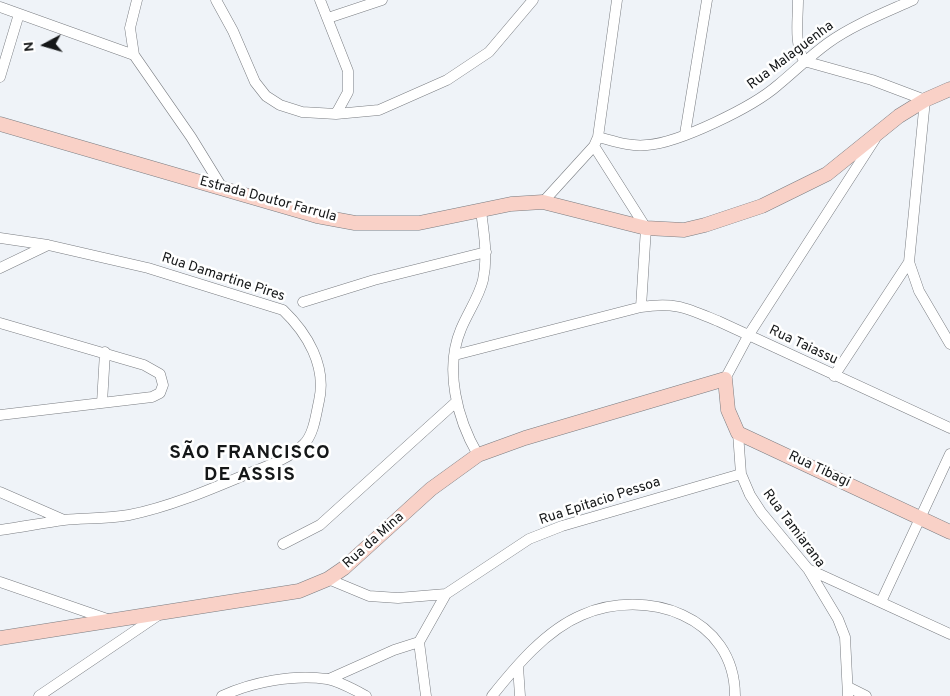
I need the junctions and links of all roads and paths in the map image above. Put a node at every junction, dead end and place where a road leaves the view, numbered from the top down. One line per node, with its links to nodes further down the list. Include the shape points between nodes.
1 (137, 0): 13 (street, via 130,28)
2 (216, 0): 18 (street, via 255,82 266,96 280,105 302,112)
3 (320, 0): 12 (street)
4 (382, 0): 12 (street)
5 (533, 0): 18 (street, via 489,52 447,80 378,110)
6 (617, 0): 22 (street)
7 (707, 0): 21 (street)
8 (798, 0): 14 (street, via 797,42)
9 (913, 0): 14 (street, Rua Malaguenha, via 846,31)
10 (0, 8): 11 (street)
11 (19, 14): 13 (street); 15 (street)
12 (328, 18): 18 (street, via 349,77 348,92)
13 (134, 55): 24 (street)
14 (804, 61): 17 (street, via 872,80); 21 (street, Rua Malaguenha, via 760,98)
15 (0, 77)
16 (950, 89): 17 (street, Estrada Doutor Farrula)
17 (925, 100): 20 (street, Estrada Doutor Farrula); 32 (street)
18 (336, 114)
19 (0, 124): 24 (street, Estrada Doutor Farrula)
20 (879, 132): 23 (street, Estrada Doutor Farrula); 25 (street)
21 (685, 134): 22 (street, Rua Malaguenha, via 639,146)
22 (596, 142): 26 (street); 28 (street)
23 (827, 174): 25 (street); 28 (street, Estrada Doutor Farrula, via 762,206 705,225 684,230)
24 (223, 189): 27 (street, Estrada Doutor Farrula, via 317,216 356,223 418,223)
25 (841, 191): 37 (street)
26 (543, 202): 27 (street, Estrada Doutor Farrula, via 511,204); 28 (street, Estrada Doutor Farrula)
27 (481, 211): 31 (street)
28 (646, 228): 35 (street)
29 (0, 238): 30 (street, Rua Damartine Pires)
30 (48, 245): 33 (street); 53 (street, Rua Damartine Pires, via 148,268 283,310 298,325 312,347 319,368 321,392 305,442 289,455 202,493 129,515)
31 (486, 252): 34 (street, via 374,280); 40 (street, via 483,280 460,330)
32 (909, 262): 38 (street, via 919,291); 41 (street)
33 (0, 268)
34 (303, 302)
35 (642, 307): 37 (street, Rua Taiassu, via 665,304 682,307); 40 (street, Rua Taiassu)
36 (0, 323): 39 (street)
37 (748, 336): 41 (street, Rua Taiassu); 42 (street)
38 (950, 344)
39 (105, 352): 44 (street); 44 (street, via 155,370 160,374 163,385 160,393 152,397)
40 (455, 355): 43 (street)
41 (834, 376): 46 (street, Rua Taiassu)
42 (725, 379): 47 (street, via 728,410); 49 (street, Rua da Mina, via 524,438)
43 (456, 402): 49 (street, via 467,437); 56 (street, via 320,525)
44 (102, 403): 45 (street)
45 (0, 415)
46 (950, 428)
47 (738, 433): 50 (street, Rua Tamiarana); 52 (street, Rua Tibagi)
48 (950, 454): 52 (street)
49 (478, 455): 58 (street, Rua da Mina, via 432,489)
50 (741, 474): 57 (street, Rua Tamiarana, via 761,512); 60 (street, Rua Epitacio Pessoa, via 554,529 530,539)
51 (0, 492): 53 (street)
52 (920, 518): 55 (street, Rua Tibagi); 61 (street)
53 (65, 520): 54 (street, Rua Damartine Pires)
54 (0, 530)
55 (950, 532)
56 (283, 544)
57 (808, 569): 61 (street); 70 (street, Rua Tamiarana, via 845,637)
58 (328, 579): 60 (street, via 369,596 398,598); 62 (street, Rua da Mina, via 299,591)
59 (0, 582): 63 (street)
60 (446, 594): 66 (street, Rua Epitacio Pessoa)
61 (881, 602): 64 (street)
62 (165, 611): 63 (street, Rua da Mina); 71 (street)
63 (114, 621): 65 (street, Rua da Mina)
64 (950, 634)
65 (0, 638)
66 (419, 642): 68 (street); 74 (street)
67 (518, 666): 75 (street); 76 (street); 77 (street, via 563,626 582,615 634,605 680,614 699,623 718,641 730,663)
68 (329, 679): 69 (street, via 296,678 270,682); 73 (street)
69 (245, 692): 72 (street)
70 (848, 692): 78 (street)
71 (39, 696)
72 (222, 696)
73 (366, 696)
74 (426, 696)
75 (492, 696)
76 (520, 696)
77 (735, 696)
78 (866, 696)

